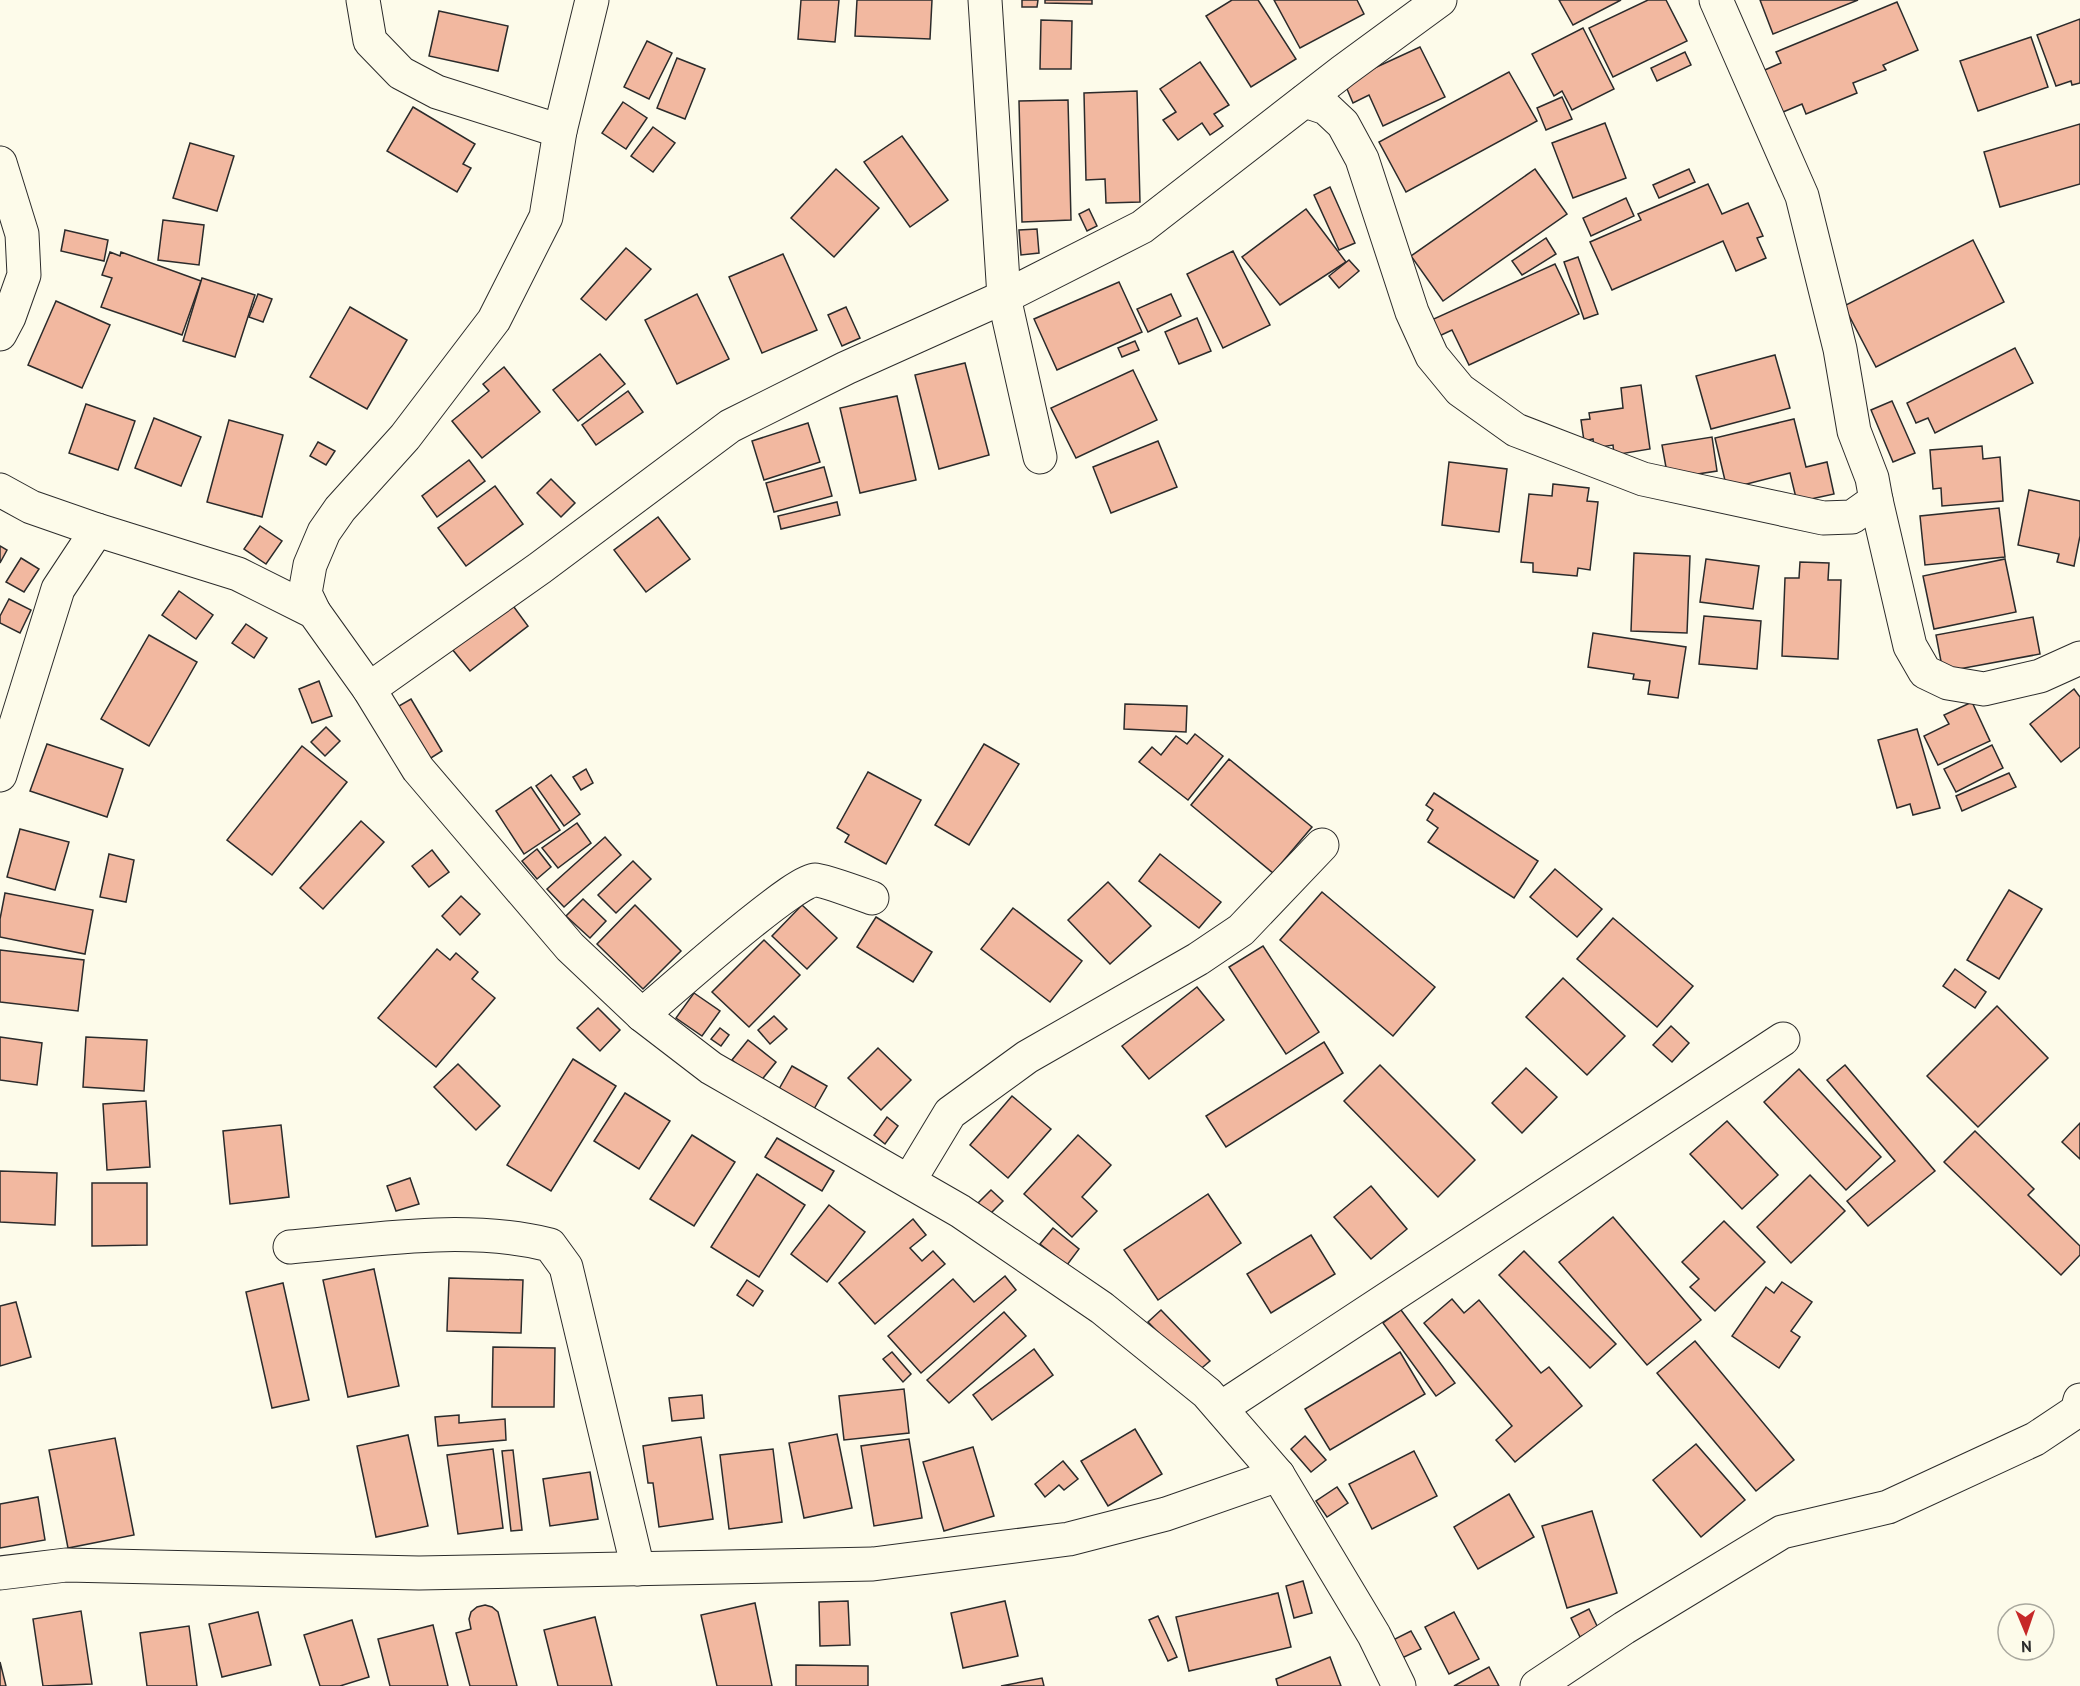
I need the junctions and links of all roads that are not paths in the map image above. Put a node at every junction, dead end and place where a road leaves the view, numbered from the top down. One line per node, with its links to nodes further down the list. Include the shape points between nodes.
1 (363, 0): 7 (street, via 370,41 401,73 437,92)
2 (592, 0): 7 (street)
3 (985, 0): 9 (street)
4 (1440, 0): 6 (street)
5 (1716, 0): 13 (street, via 1802,196 1840,349 1854,431)
6 (1305, 101): 9 (street, via 1142,226); 13 (street, via 1326,108 1343,124 1362,159 1412,312 1432,356 1460,390 1516,430 1643,479 1823,518 1852,517)
7 (560, 131): 15 (street, via 546,217 494,320 405,437 324,532 310,565 305,593)
8 (0, 163): 10 (street, via 22,234 24,275)
9 (1004, 297): 11 (street); 17 (street, via 846,368 730,426)
10 (0, 334)
11 (1040, 457)
12 (0, 490): 14 (street, via 31,507)
13 (1876, 500): 16 (street, via 1910,646 1925,672 1948,683 1984,689 2040,676)
14 (97, 530): 15 (street, via 238,574); 18 (street, via 58,589)
15 (314, 612): 17 (street)
16 (2080, 658)
17 (369, 689): 21 (street, via 418,769 570,946)
18 (0, 775)
19 (1323, 845): 23 (street, via 1241,930 1027,1057 950,1113)
20 (872, 898): 21 (street, via 815,880 803,884)
21 (642, 1015): 23 (street, via 711,1068)
22 (1783, 1039): 26 (street)
23 (909, 1181): 26 (street, via 960,1210 1102,1308)
24 (290, 1247): 28 (street, via 482,1234 550,1245 566,1267)
25 (2080, 1400): 31 (street, via 2077,1411 2035,1439 1888,1507 1782,1532)
26 (1221, 1408): 27 (street)
27 (1278, 1475): 28 (street, via 1166,1514 1069,1539 873,1564); 30 (street, via 1374,1635)
28 (638, 1569): 29 (street, via 419,1574 66,1565)
29 (0, 1574)
30 (1399, 1686)
31 (1537, 1686)

